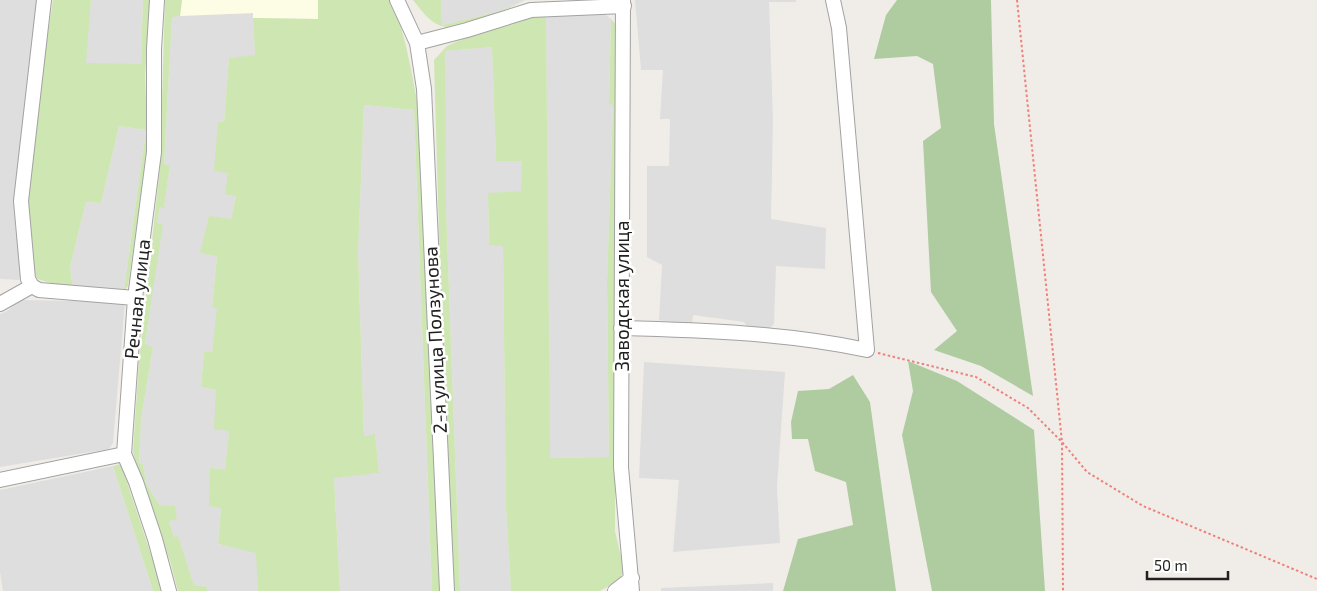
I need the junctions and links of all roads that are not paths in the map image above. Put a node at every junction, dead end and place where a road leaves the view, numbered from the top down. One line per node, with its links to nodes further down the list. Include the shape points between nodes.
1 (44, 0): 7 (street, via 21,202 28,279)
2 (157, 0): 8 (street, Речная улица, via 154,152)
3 (397, 0): 6 (street, 2-я улица Ползунова)
4 (833, 0): 10 (street, via 839,28 866,350 769,336)
5 (624, 3): 6 (street, via 531,10); 10 (street, Заводская улица)
6 (417, 44): 15 (street, 2-я улица Ползунова, via 424,89)
7 (32, 286): 8 (street, via 39,290); 9 (street)
8 (135, 298): 11 (street, Речная улица)
9 (0, 304)
10 (621, 328): 13 (street, Заводская улица, via 621,467)
11 (124, 454): 12 (street); 14 (street, Речная улица, via 155,539)
12 (0, 480)
13 (632, 584): 16 (street)
14 (169, 591)
15 (447, 591)
16 (615, 591)

